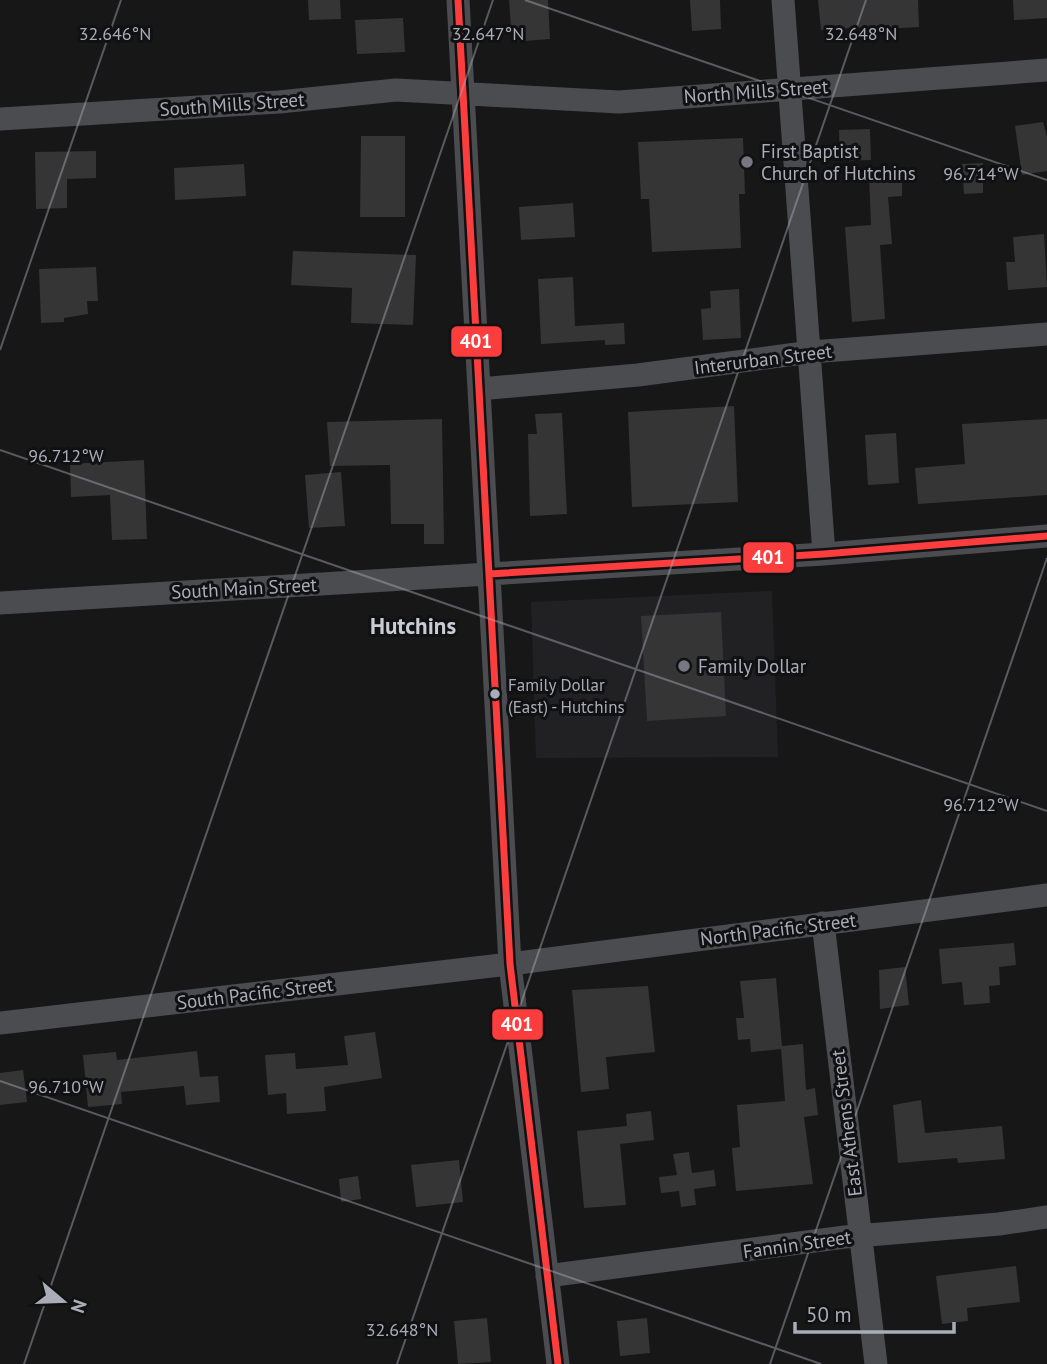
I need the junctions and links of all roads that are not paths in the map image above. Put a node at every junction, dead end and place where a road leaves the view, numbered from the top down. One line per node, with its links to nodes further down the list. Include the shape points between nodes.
1 (458, 0): 5 (street)
2 (783, 0): 4 (street)
3 (1047, 71): 4 (street, North Mills Street)
4 (789, 88): 5 (street, North Mills Street, via 620,102); 8 (street)
5 (465, 94): 6 (street, South Mills Street, via 396,89 279,102); 9 (street)
6 (0, 119)
7 (1047, 334): 8 (street, Interurban Street)
8 (811, 352): 9 (street, Interurban Street, via 638,375); 11 (street)
9 (479, 389): 12 (street)
10 (1047, 536): 11 (street, South Main Street)
11 (824, 554): 12 (street, South Main Street)
12 (489, 574): 13 (street, South Main Street); 16 (street)
13 (0, 603)
14 (1047, 895): 15 (street, North Pacific Street)
15 (823, 923): 16 (street, North Pacific Street); 19 (street, East Athens Street)
16 (510, 964): 17 (street, South Pacific Street); 20 (street)
17 (0, 1023)
18 (1047, 1217): 19 (street, Fannin Street)
19 (860, 1236): 20 (street, Fannin Street); 22 (street, East Athens Street)
20 (547, 1276): 21 (street)
21 (558, 1364)
22 (876, 1364)

